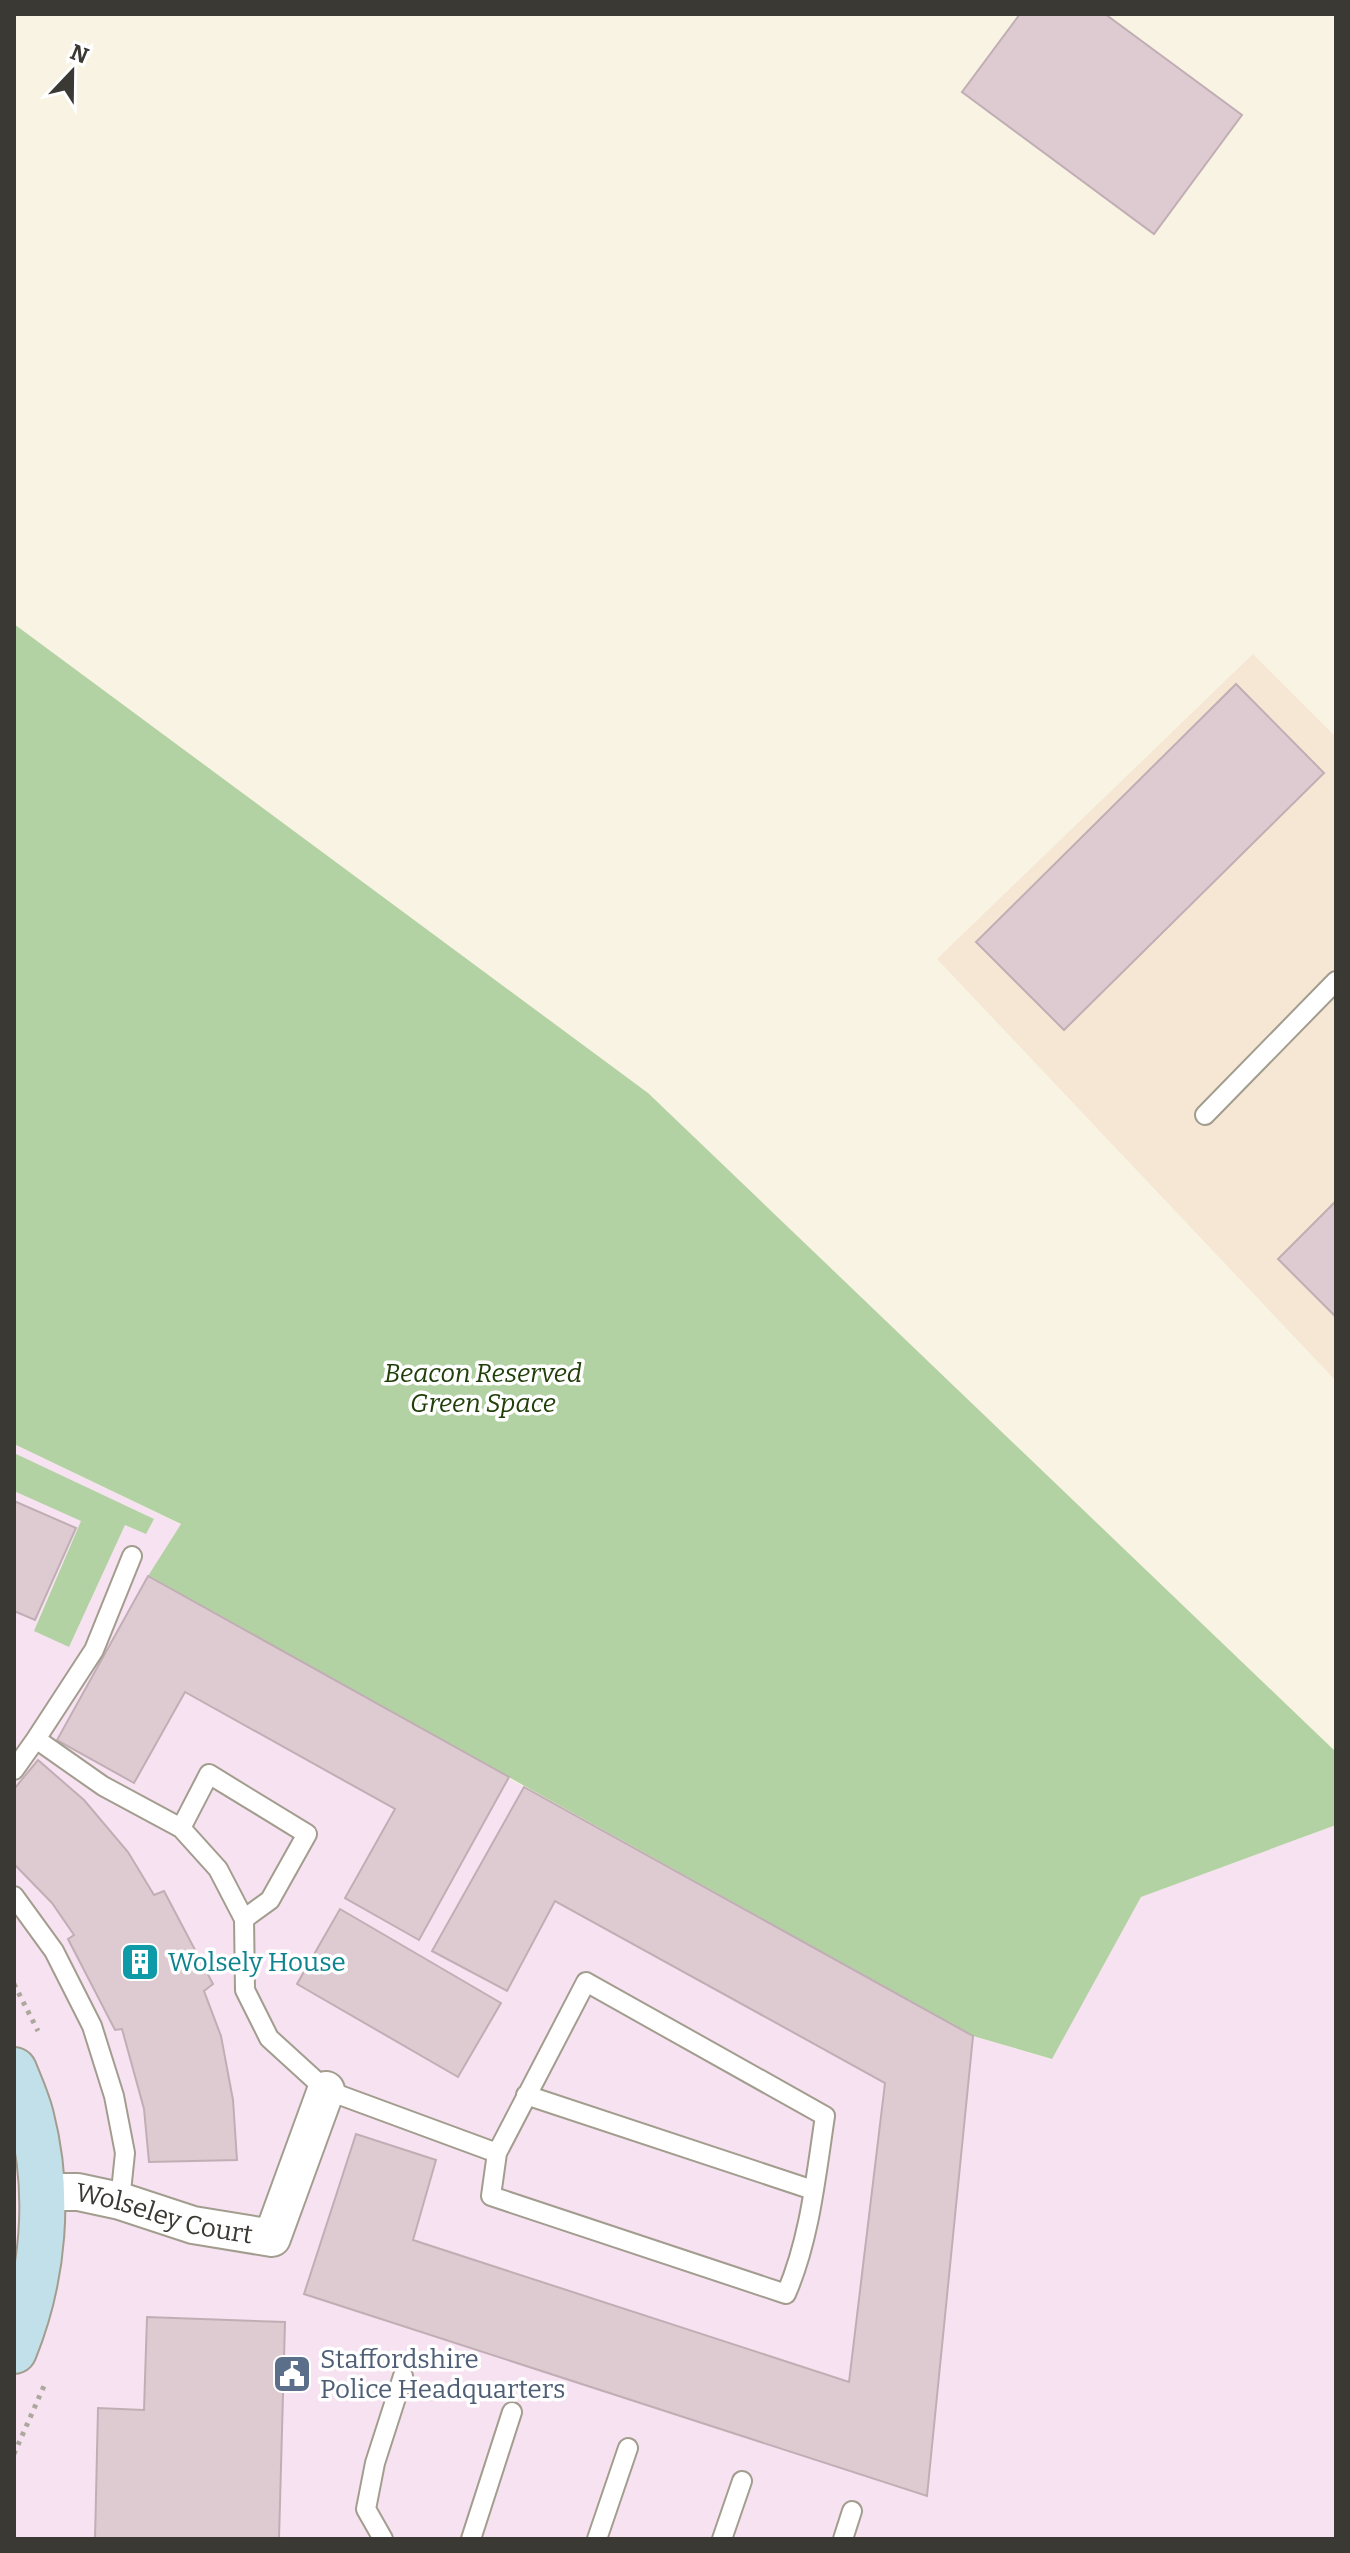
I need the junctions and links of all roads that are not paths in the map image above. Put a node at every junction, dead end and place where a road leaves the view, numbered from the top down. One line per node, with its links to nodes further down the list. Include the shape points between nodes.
1 (1336, 981): 2 (lane)
2 (1205, 1115)
3 (132, 1556): 4 (lane, via 94,1650)
4 (36, 1739): 5 (lane); 6 (lane, via 103,1786)
5 (14, 1770)
6 (181, 1828): 8 (lane, via 218,1869); 8 (lane, via 209,1774 307,1834 270,1900)
7 (14, 1896): 15 (lane, via 54,1951 92,2026 125,2153)
8 (244, 1919): 10 (lane, via 245,1990 269,2038)
9 (14, 2070): 14 (street, via 31,2116)
10 (326, 2090): 12 (lane); 15 (street, Wolseley Court, via 272,2238 193,2225)
11 (526, 2095): 12 (lane); 13 (lane); 13 (lane, via 586,1982 825,2116)
12 (497, 2153): 13 (lane, via 491,2196 786,2294 797,2269)
13 (813, 2190)
14 (43, 2192): 15 (street, Wolseley Court, via 78,2192); 16 (street, via 40,2255 27,2319)
15 (120, 2201)
16 (14, 2351)
17 (403, 2376): 22 (lane, via 366,2509)
18 (512, 2412): 23 (lane)
19 (628, 2448): 24 (lane)
20 (742, 2481): 25 (lane)
21 (852, 2511): 26 (lane)
22 (383, 2539)
23 (471, 2539)
24 (597, 2539)
25 (722, 2539)
26 (843, 2539)

